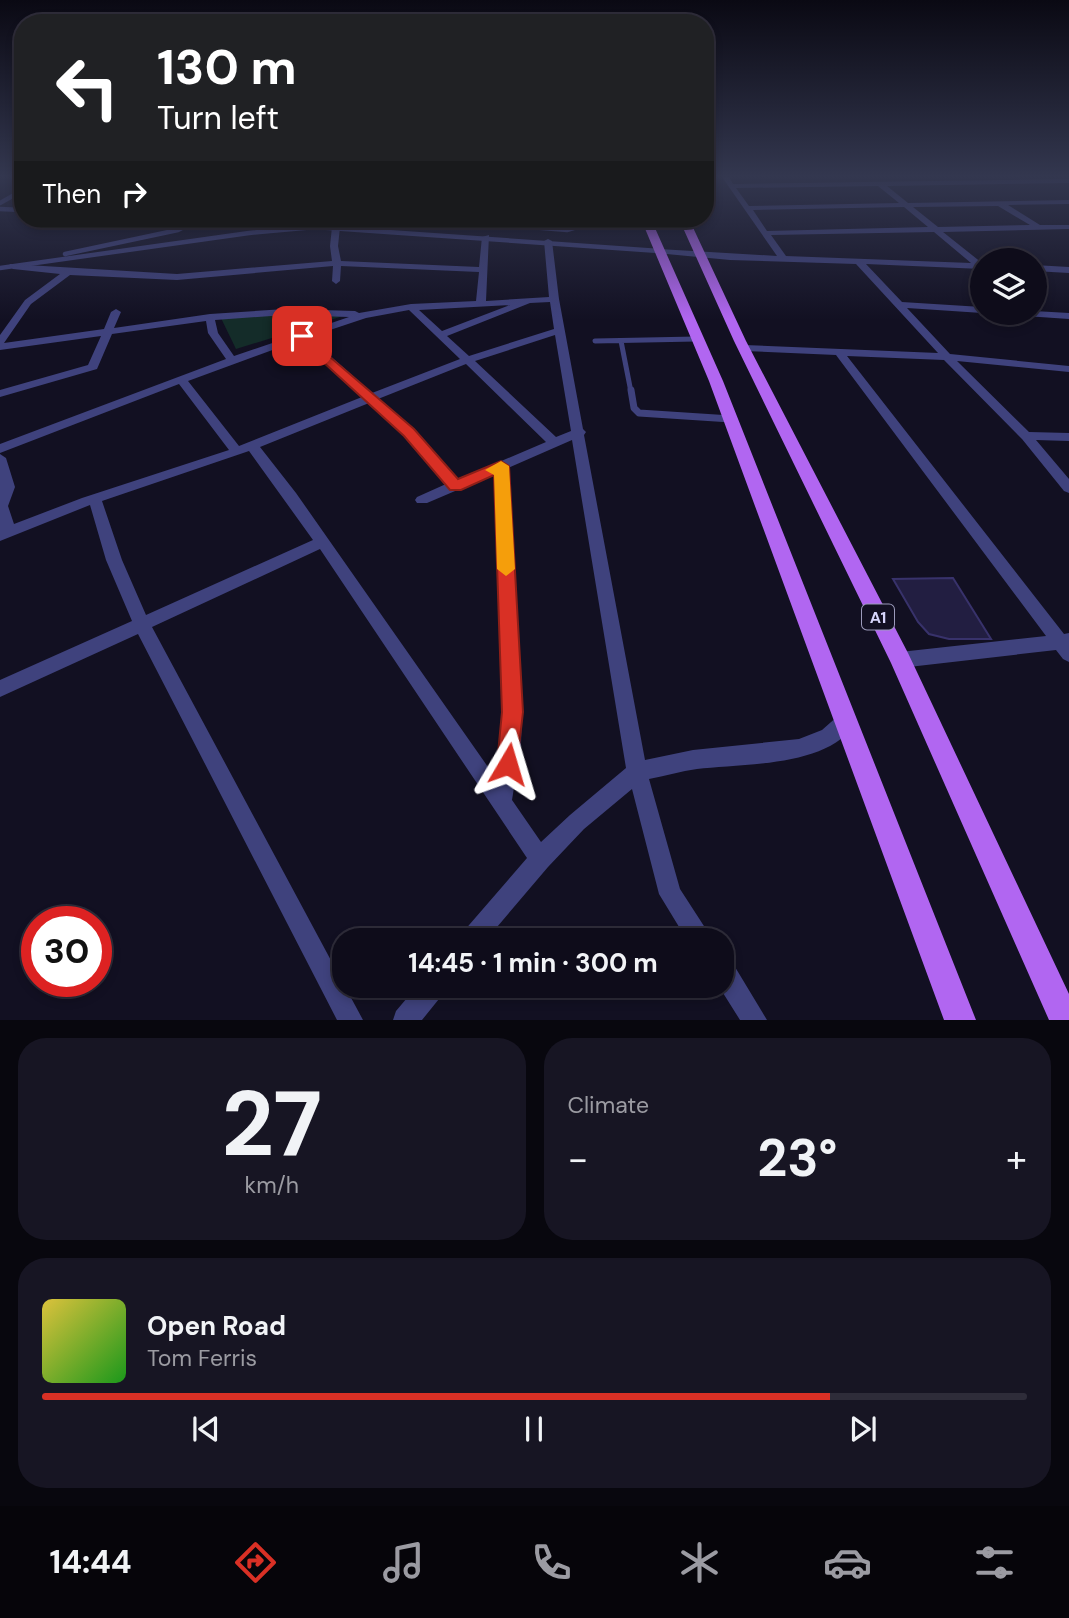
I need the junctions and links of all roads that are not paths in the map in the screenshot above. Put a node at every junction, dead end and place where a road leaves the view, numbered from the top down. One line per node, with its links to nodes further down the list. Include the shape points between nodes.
1 (760, 225): 13 (street)
2 (931, 225): 12 (street)
3 (1034, 225): 11 (street)
4 (1069, 227): 11 (street)
5 (182, 228): 22 (lane)
6 (336, 228): 14 (lane); 21 (street); 22 (lane, via 259,232)
7 (542, 228): 8 (lane)
8 (574, 228)
9 (650, 228): 16 (main road)
10 (688, 228): 17 (main road, A1)
11 (1039, 228): 12 (street)
12 (938, 230): 13 (street); 18 (street)
13 (766, 233): 19 (street)
14 (486, 237): 15 (lane); 26 (street)
15 (548, 242): 16 (lane); 30 (street)
16 (659, 251): 17 (street); 45 (main road)
17 (701, 254): 19 (street); 49 (main road, A1)
18 (970, 257)
19 (783, 258): 20 (street)
20 (858, 261): 23 (street); 33 (street)
21 (337, 263): 26 (street); 28 (street, via 177,277); 29 (street)
22 (13, 266): 24 (lane); 28 (street)
23 (970, 266)
24 (0, 268)
25 (1047, 269): 27 (street)
26 (483, 270): 32 (street)
27 (1069, 270)
28 (68, 272): 48 (street, via 28,302)
29 (336, 281)
30 (554, 299): 31 (street); 41 (street)
31 (526, 302): 32 (street); 43 (street)
32 (481, 304): 34 (street)
33 (898, 305): 35 (street); 51 (street)
34 (411, 307): 38 (street); 43 (street)
35 (970, 309)
36 (116, 312): 42 (street)
37 (1047, 314): 39 (street)
38 (364, 315): 40 (street, via 285,312); 44 (street)
39 (1069, 316)
40 (210, 317): 42 (street); 52 (street, via 213,333)
41 (561, 330): 53 (street); 59 (street)
42 (110, 332): 48 (street); 56 (street, via 93,367)
43 (440, 335): 53 (street)
44 (302, 336): 52 (street); 57 (street)
45 (696, 339): 47 (lane); 58 (main road)
46 (595, 341): 47 (lane)
47 (621, 341): 58 (lane, via 634,408 639,413)
48 (0, 345)
49 (744, 348): 50 (street); 75 (main road, A1)
50 (839, 352): 51 (street); 74 (street)
51 (947, 357): 54 (street); 60 (street)
52 (232, 360): 55 (street)
53 (466, 361): 57 (street); 62 (street)
54 (1069, 369)
55 (181, 380): 63 (street); 64 (street)
56 (0, 394)
57 (372, 399): 63 (street); 67 (street)
58 (731, 419): 77 (main road)
59 (580, 432): 62 (street); 78 (street)
60 (1026, 436): 61 (street); 68 (street)
61 (1069, 437)
62 (555, 443): 66 (street)
63 (244, 448): 69 (street); 72 (street)
64 (0, 449)
65 (0, 458): 71 (street, via 8,487 1,506)
66 (501, 466): 67 (street); 79 (street, via 513,712)
67 (455, 486): 70 (street)
68 (1069, 488)
69 (95, 500): 71 (street); 73 (street)
70 (422, 500)
71 (5, 534)
72 (322, 542): 73 (street); 79 (street)
73 (142, 625): 76 (street); 85 (street)
74 (1066, 645): 75 (street)
75 (900, 660): 89 (main road, A1)
76 (0, 689)
77 (846, 720): 78 (street, via 829,737 799,749 693,760); 88 (main road)
78 (637, 772): 80 (street); 82 (street, via 670,894)
79 (501, 802): 80 (street)
80 (540, 859): 81 (street)
81 (481, 928)
82 (693, 928)
83 (734, 988): 87 (street)
84 (423, 998): 86 (street)
85 (351, 1020)
86 (405, 1020)
87 (755, 1020)
88 (960, 1020)
89 (1065, 1020)

